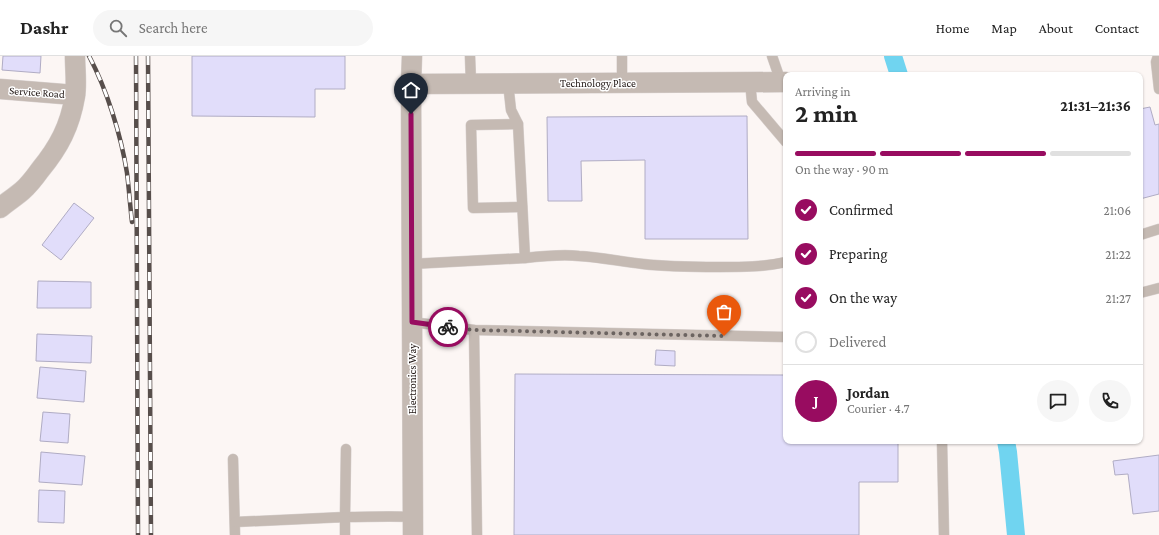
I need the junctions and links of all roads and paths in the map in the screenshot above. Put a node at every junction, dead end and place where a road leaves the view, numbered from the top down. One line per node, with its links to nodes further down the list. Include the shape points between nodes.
1 (75, 56): 15 (street)
2 (412, 56): 12 (street, Electronics Way)
3 (470, 56): 9 (lane)
4 (622, 56): 11 (lane)
5 (772, 56): 8 (lane)
6 (1158, 56): 14 (lane, via 1156,62)
7 (750, 82): 8 (street, Technology Place); 11 (street, Technology Place); 17 (lane, via 752,102)
8 (783, 82)
9 (470, 83): 10 (street, Technology Place); 12 (street, Technology Place)
10 (508, 83): 11 (street, Technology Place); 16 (lane, via 511,110)
11 (622, 83)
12 (411, 84): 24 (street, Electronics Way)
13 (0, 89): 15 (street, Service Road)
14 (1159, 89)
15 (75, 95): 19 (street, via 70,118 59,145 33,179)
16 (518, 124): 18 (lane); 18 (lane, via 471,125 473,208)
17 (783, 138)
18 (522, 207): 22 (lane)
19 (0, 208)
20 (1159, 230): 21 (lane)
21 (1143, 233)
22 (525, 258): 23 (lane, via 578,256 686,267 750,267); 24 (lane)
23 (783, 263)
24 (411, 264): 27 (street, Electronics Way)
25 (1159, 288): 26 (lane)
26 (1143, 292)
27 (412, 322): 28 (lane); 35 (street, Electronics Way)
28 (474, 330): 29 (lane); 38 (lane)
29 (783, 337)
30 (942, 444): 39 (lane)
31 (346, 450): 33 (lane)
32 (234, 459): 34 (lane)
33 (345, 517): 34 (lane); 35 (lane, via 394,516); 37 (lane)
34 (235, 522): 36 (lane)
35 (413, 526)
36 (235, 535)
37 (345, 535)
38 (477, 535)
39 (944, 535)

